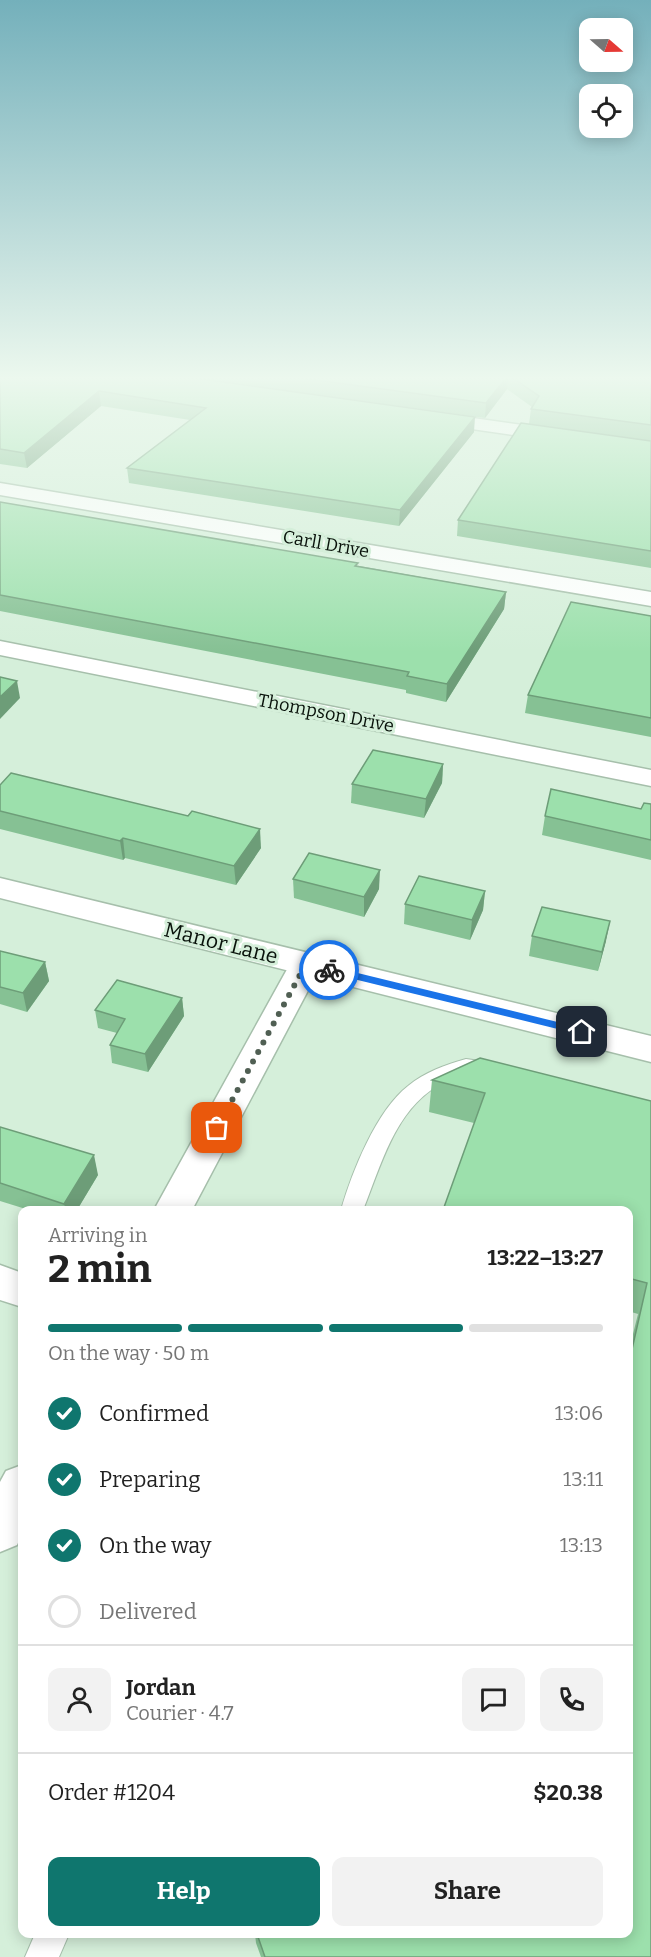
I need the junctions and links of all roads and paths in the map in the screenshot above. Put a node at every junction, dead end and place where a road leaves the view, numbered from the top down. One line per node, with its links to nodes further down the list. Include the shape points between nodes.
1 (0, 489): 2 (street, Carll Drive)
2 (651, 599)
3 (0, 648): 4 (street, Thompson Drive)
4 (651, 778)
5 (0, 888): 6 (street, Manor Lane)
6 (306, 964): 7 (street, Manor Lane); 9 (street)
7 (651, 1049)
8 (505, 1072): 10 (lane, via 471,1066 437,1075 411,1094 395,1111)
9 (175, 1206)
10 (354, 1206)
11 (0, 1282): 12 (street)
12 (18, 1289)
13 (18, 1495): 14 (street)
14 (0, 1529)
15 (50, 1938): 16 (lane)
16 (42, 1957)

